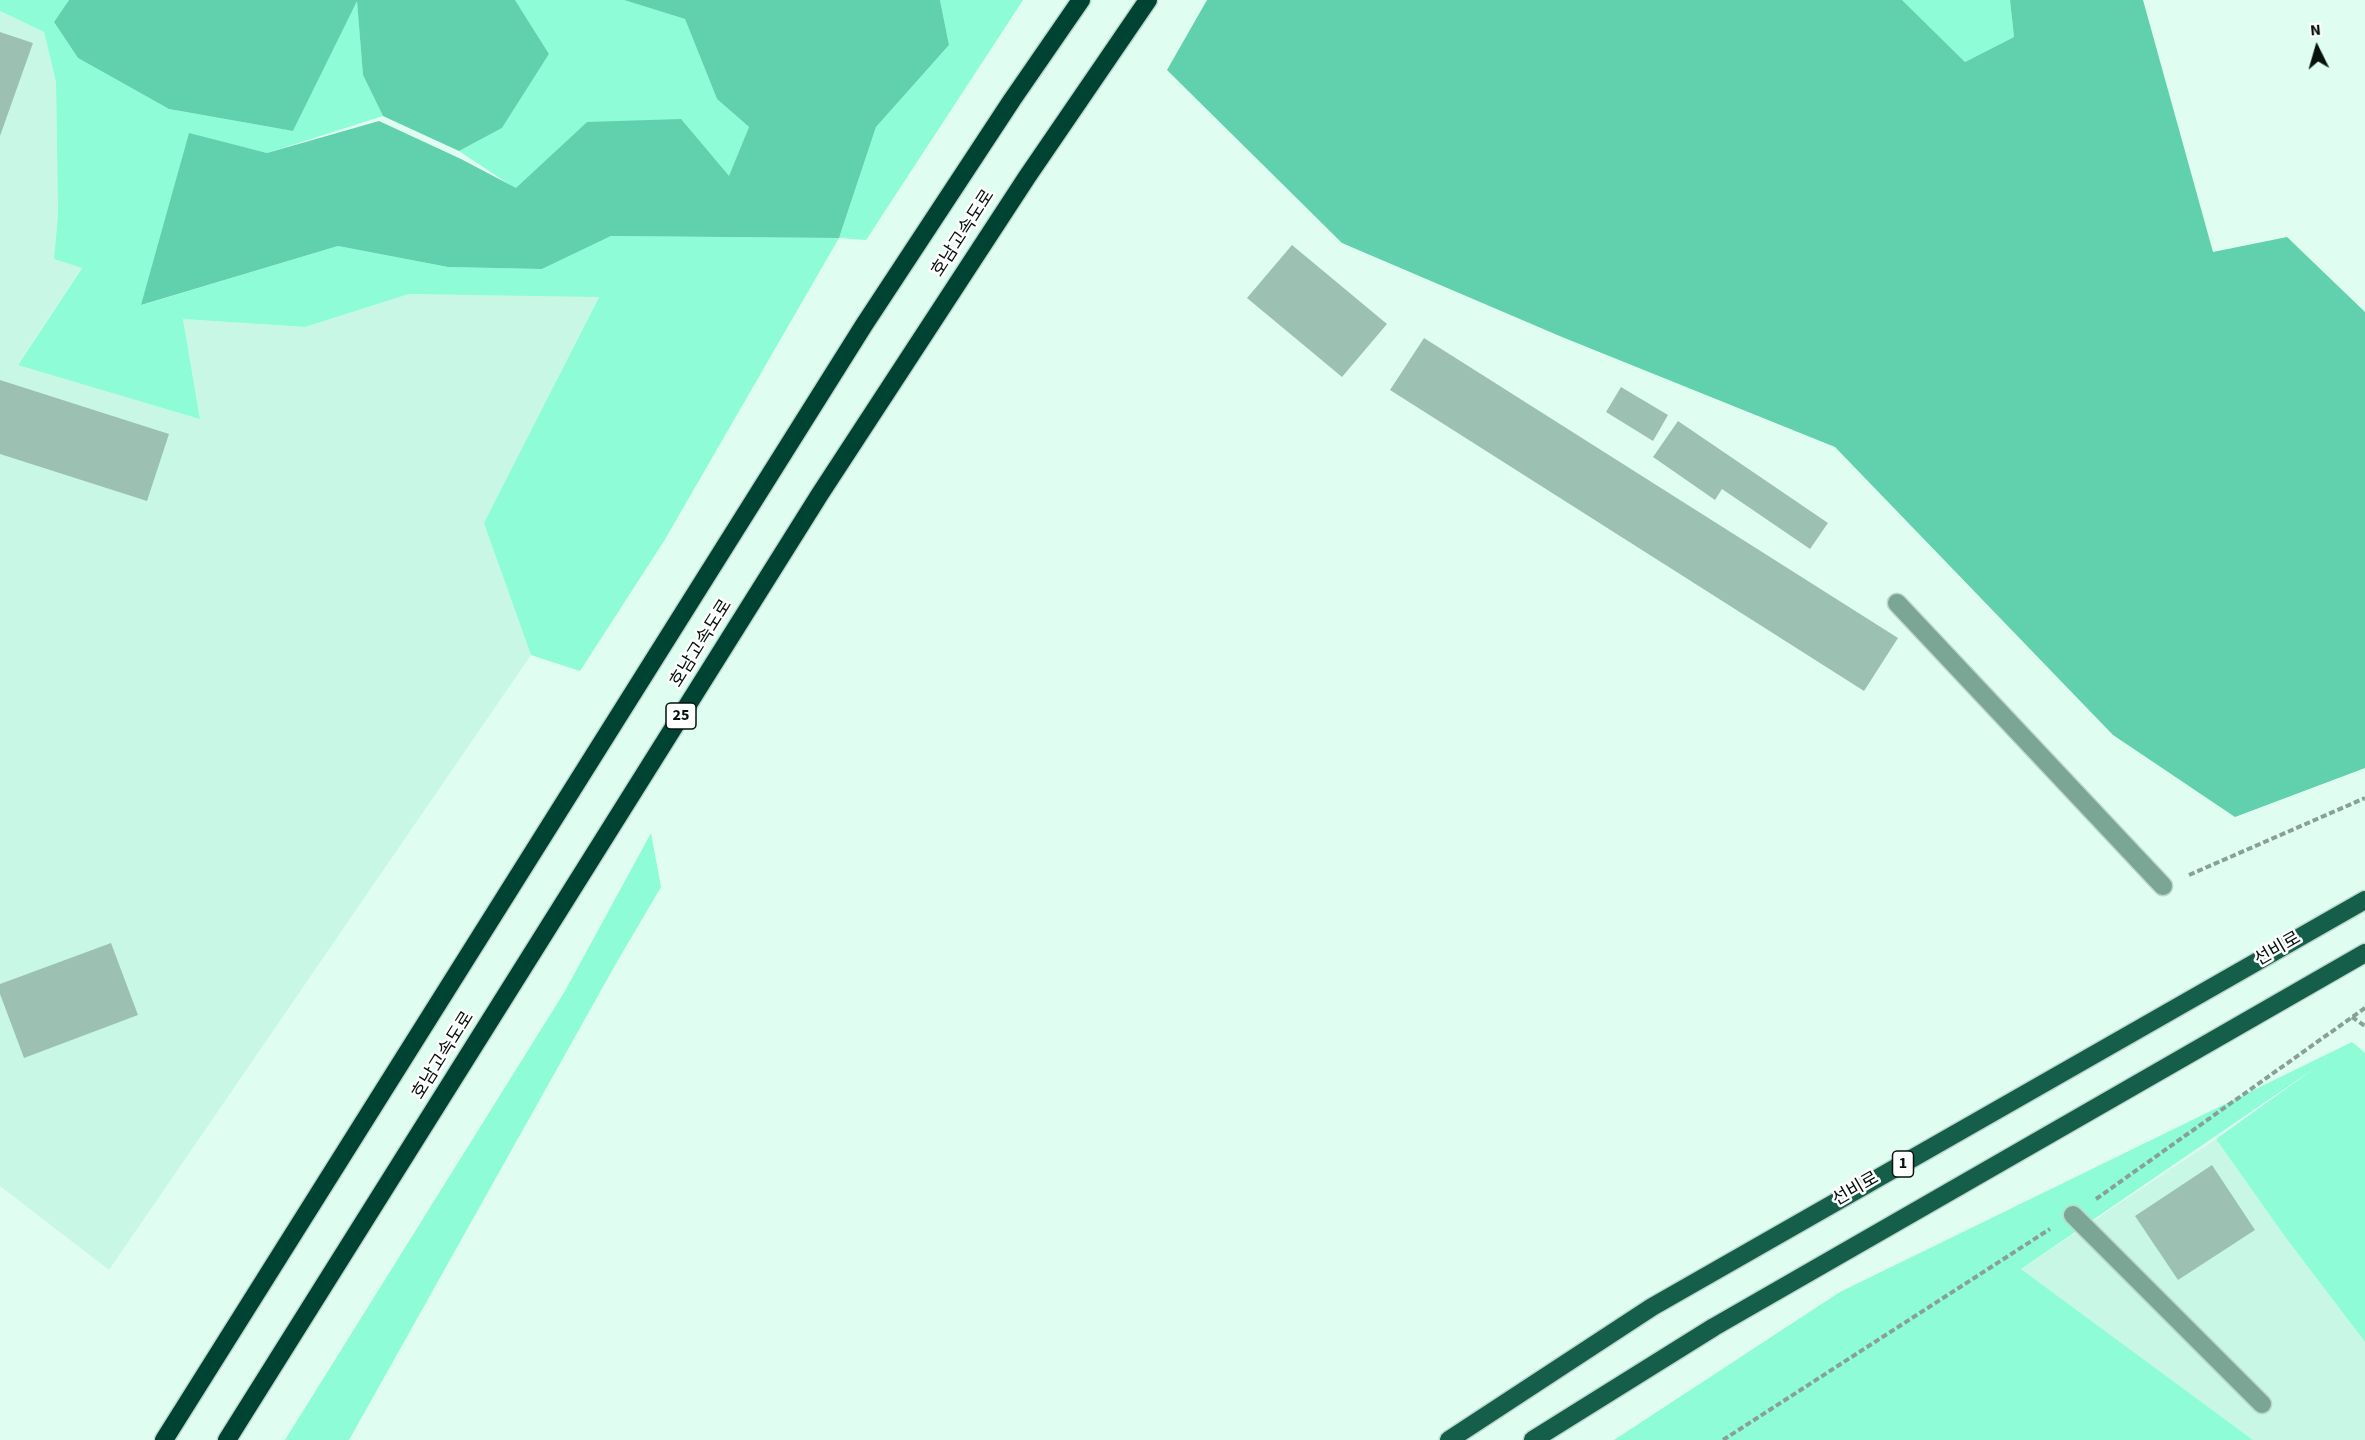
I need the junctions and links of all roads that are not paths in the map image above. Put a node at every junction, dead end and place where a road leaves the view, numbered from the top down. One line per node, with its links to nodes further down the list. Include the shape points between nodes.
1 (1082, 0): 9 (highway, 호남고속도로, via 864,325)
2 (1148, 0): 10 (highway, 호남고속도로 / 25, via 820,494)
3 (1897, 603): 4 (lane)
4 (2163, 886)
5 (2365, 900): 11 (main road, 선비로 / 1, via 1652,1307)
6 (2365, 953): 12 (main road, via 1714,1327)
7 (2073, 1215): 8 (lane)
8 (2262, 1404)
9 (164, 1440)
10 (227, 1440)
11 (1449, 1440)
12 (1533, 1440)

